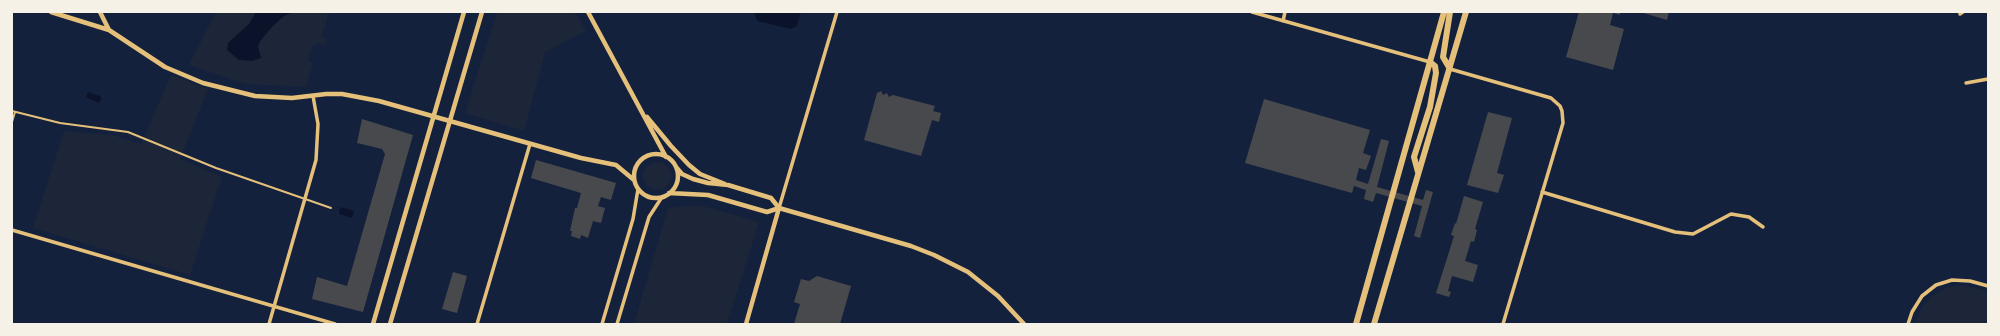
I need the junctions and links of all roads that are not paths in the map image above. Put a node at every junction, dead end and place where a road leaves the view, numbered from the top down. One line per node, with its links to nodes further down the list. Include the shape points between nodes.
1 (51, 12): 13 (street)
2 (100, 12): 13 (street)
3 (464, 12): 21 (street)
4 (482, 12): 22 (street)
5 (588, 12): 20 (street)
6 (837, 12): 36 (street)
7 (1252, 12): 12 (street)
8 (1285, 12): 12 (street)
9 (1444, 12): 14 (main road)
10 (1450, 12): 15 (main road, via 1444,57)
11 (1466, 12): 15 (main road)
12 (1283, 20): 14 (street)
13 (109, 30): 18 (street, via 165,67 203,83 255,96)
14 (1430, 62): 27 (main road, via 1435,66 1436,74 1430,108 1414,157); 50 (main road)
15 (1450, 69): 27 (main road); 31 (street, via 1546,97 1560,106 1564,117 1563,123)
16 (1988, 79): 17 (street)
17 (1966, 83)
18 (313, 96): 21 (street, via 354,95); 34 (street, via 318,124 318,144)
19 (13, 111): 23 (lane); 34 (lane, via 60,123 128,132 216,168)
20 (643, 112): 25 (street); 29 (street, via 689,165 700,174)
21 (434, 116): 22 (street); 43 (street)
22 (449, 121): 24 (street); 44 (street)
23 (12, 122)
24 (530, 144): 28 (street, via 616,166); 45 (street)
25 (666, 157): 26 (street); 28 (street, via 653,155 640,161 634,173)
26 (674, 165): 29 (street, via 682,174 693,180); 32 (street, via 678,177)
27 (1419, 174): 51 (main road)
28 (634, 180): 30 (street)
29 (728, 185): 36 (street, via 771,198)
30 (638, 188): 33 (street, via 648,196); 46 (street, via 633,219)
31 (1542, 192): 37 (street, via 1675,232 1693,234 1731,214 1749,217); 52 (street)
32 (669, 193): 33 (street); 36 (street, via 708,195 767,212)
33 (662, 197): 47 (street, via 649,218)
34 (306, 199): 35 (lane); 40 (street)
35 (331, 208)
36 (780, 208): 48 (street); 49 (street, via 934,255 968,272 985,285)
37 (1763, 227)
38 (12, 230): 40 (street)
39 (1988, 286): 53 (street, via 1952,280 1936,286 1922,296)
40 (275, 306): 41 (street); 42 (street)
41 (269, 324)
42 (334, 324)
43 (373, 324)
44 (390, 324)
45 (477, 324)
46 (602, 324)
47 (617, 324)
48 (746, 324)
49 (1024, 324)
50 (1356, 324)
51 (1374, 324)
52 (1503, 324)
53 (1908, 324)

